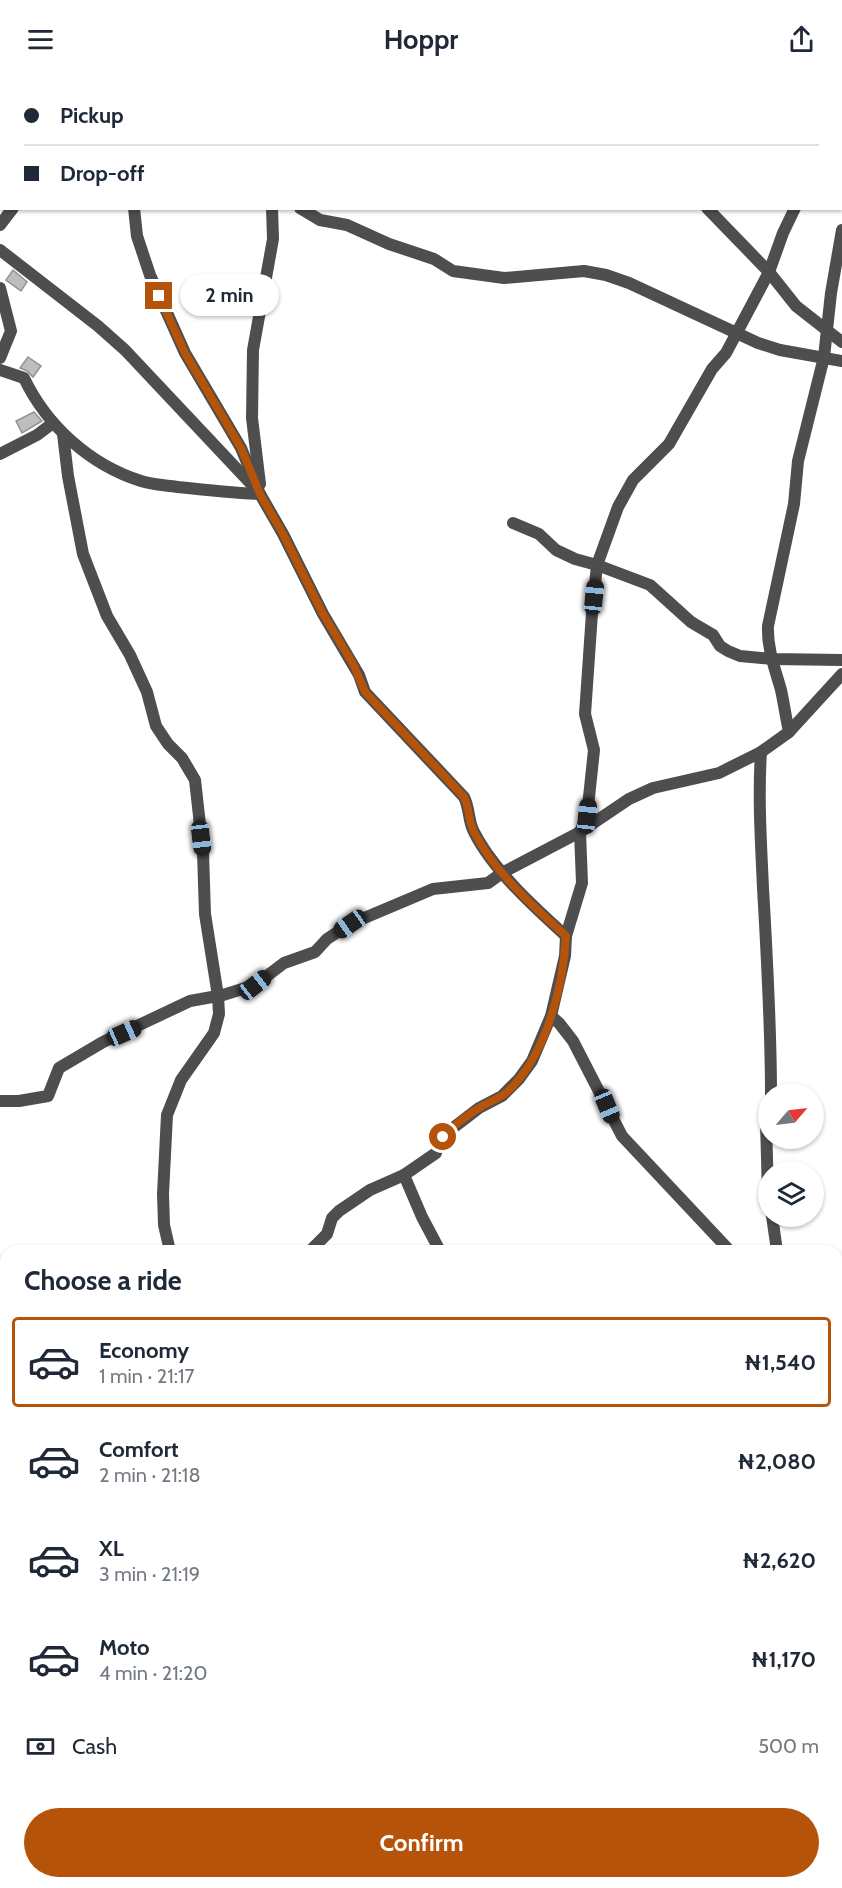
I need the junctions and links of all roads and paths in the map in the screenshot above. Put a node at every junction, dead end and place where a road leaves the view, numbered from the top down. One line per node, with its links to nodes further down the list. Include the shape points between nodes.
1 (11, 210): 7 (street)
2 (134, 210): 22 (street, via 137,236 168,317 241,448)
3 (272, 210): 22 (street, via 273,239 253,350 252,418)
4 (303, 210): 13 (street, via 320,220 347,225 434,259 453,271 504,278 584,271 606,275)
5 (709, 210): 10 (street)
6 (794, 210): 10 (street)
7 (0, 225)
8 (842, 230): 12 (street)
9 (0, 250): 22 (street, via 125,350)
10 (769, 272): 12 (street, via 796,306); 13 (street)
11 (0, 288): 16 (street, via 11,331)
12 (826, 331): 14 (street); 15 (street)
13 (736, 334): 15 (street, via 780,350); 24 (street, via 669,444 633,480 618,507)
14 (842, 342)
15 (824, 357): 17 (street); 25 (street, via 798,460 794,504 768,626)
16 (0, 358)
17 (842, 361)
18 (0, 369): 19 (street, via 24,378)
19 (53, 423): 20 (street); 21 (street)
20 (63, 434): 22 (street, via 119,473 144,482); 33 (street, via 83,554 107,616 147,692 156,726 195,780 205,914)
21 (0, 454)
22 (260, 494): 31 (street, via 365,692 464,797 474,834)
23 (513, 523): 24 (street, via 539,534 556,550)
24 (597, 565): 25 (street, via 650,585 728,651 740,656); 30 (street, via 585,714 594,750 587,816)
25 (772, 658): 26 (street); 28 (street)
26 (842, 660)
27 (842, 675): 28 (street)
28 (789, 732): 29 (street)
29 (761, 752): 30 (street, via 720,773 654,788 629,799); 35 (street)
30 (580, 832): 31 (street); 32 (street, via 582,883)
31 (502, 873): 32 (street); 33 (street, via 488,883 433,889 350,924 315,952 284,963 255,985)
32 (566, 936): 34 (street)
33 (218, 996): 36 (street, via 190,1001 103,1042 59,1068 48,1096); 39 (street, via 214,1033 181,1080 167,1115 163,1194)
34 (551, 1017): 37 (street, via 532,1061 519,1079 502,1096 449,1131 439,1142 436,1153); 42 (street, via 573,1041 622,1136)
35 (771, 1083)
36 (0, 1101)
37 (404, 1175): 40 (street, via 370,1190 339,1211); 41 (street)
38 (773, 1227): 43 (street)
39 (169, 1245)
40 (316, 1245)
41 (437, 1245)
42 (724, 1245)
43 (776, 1245)

